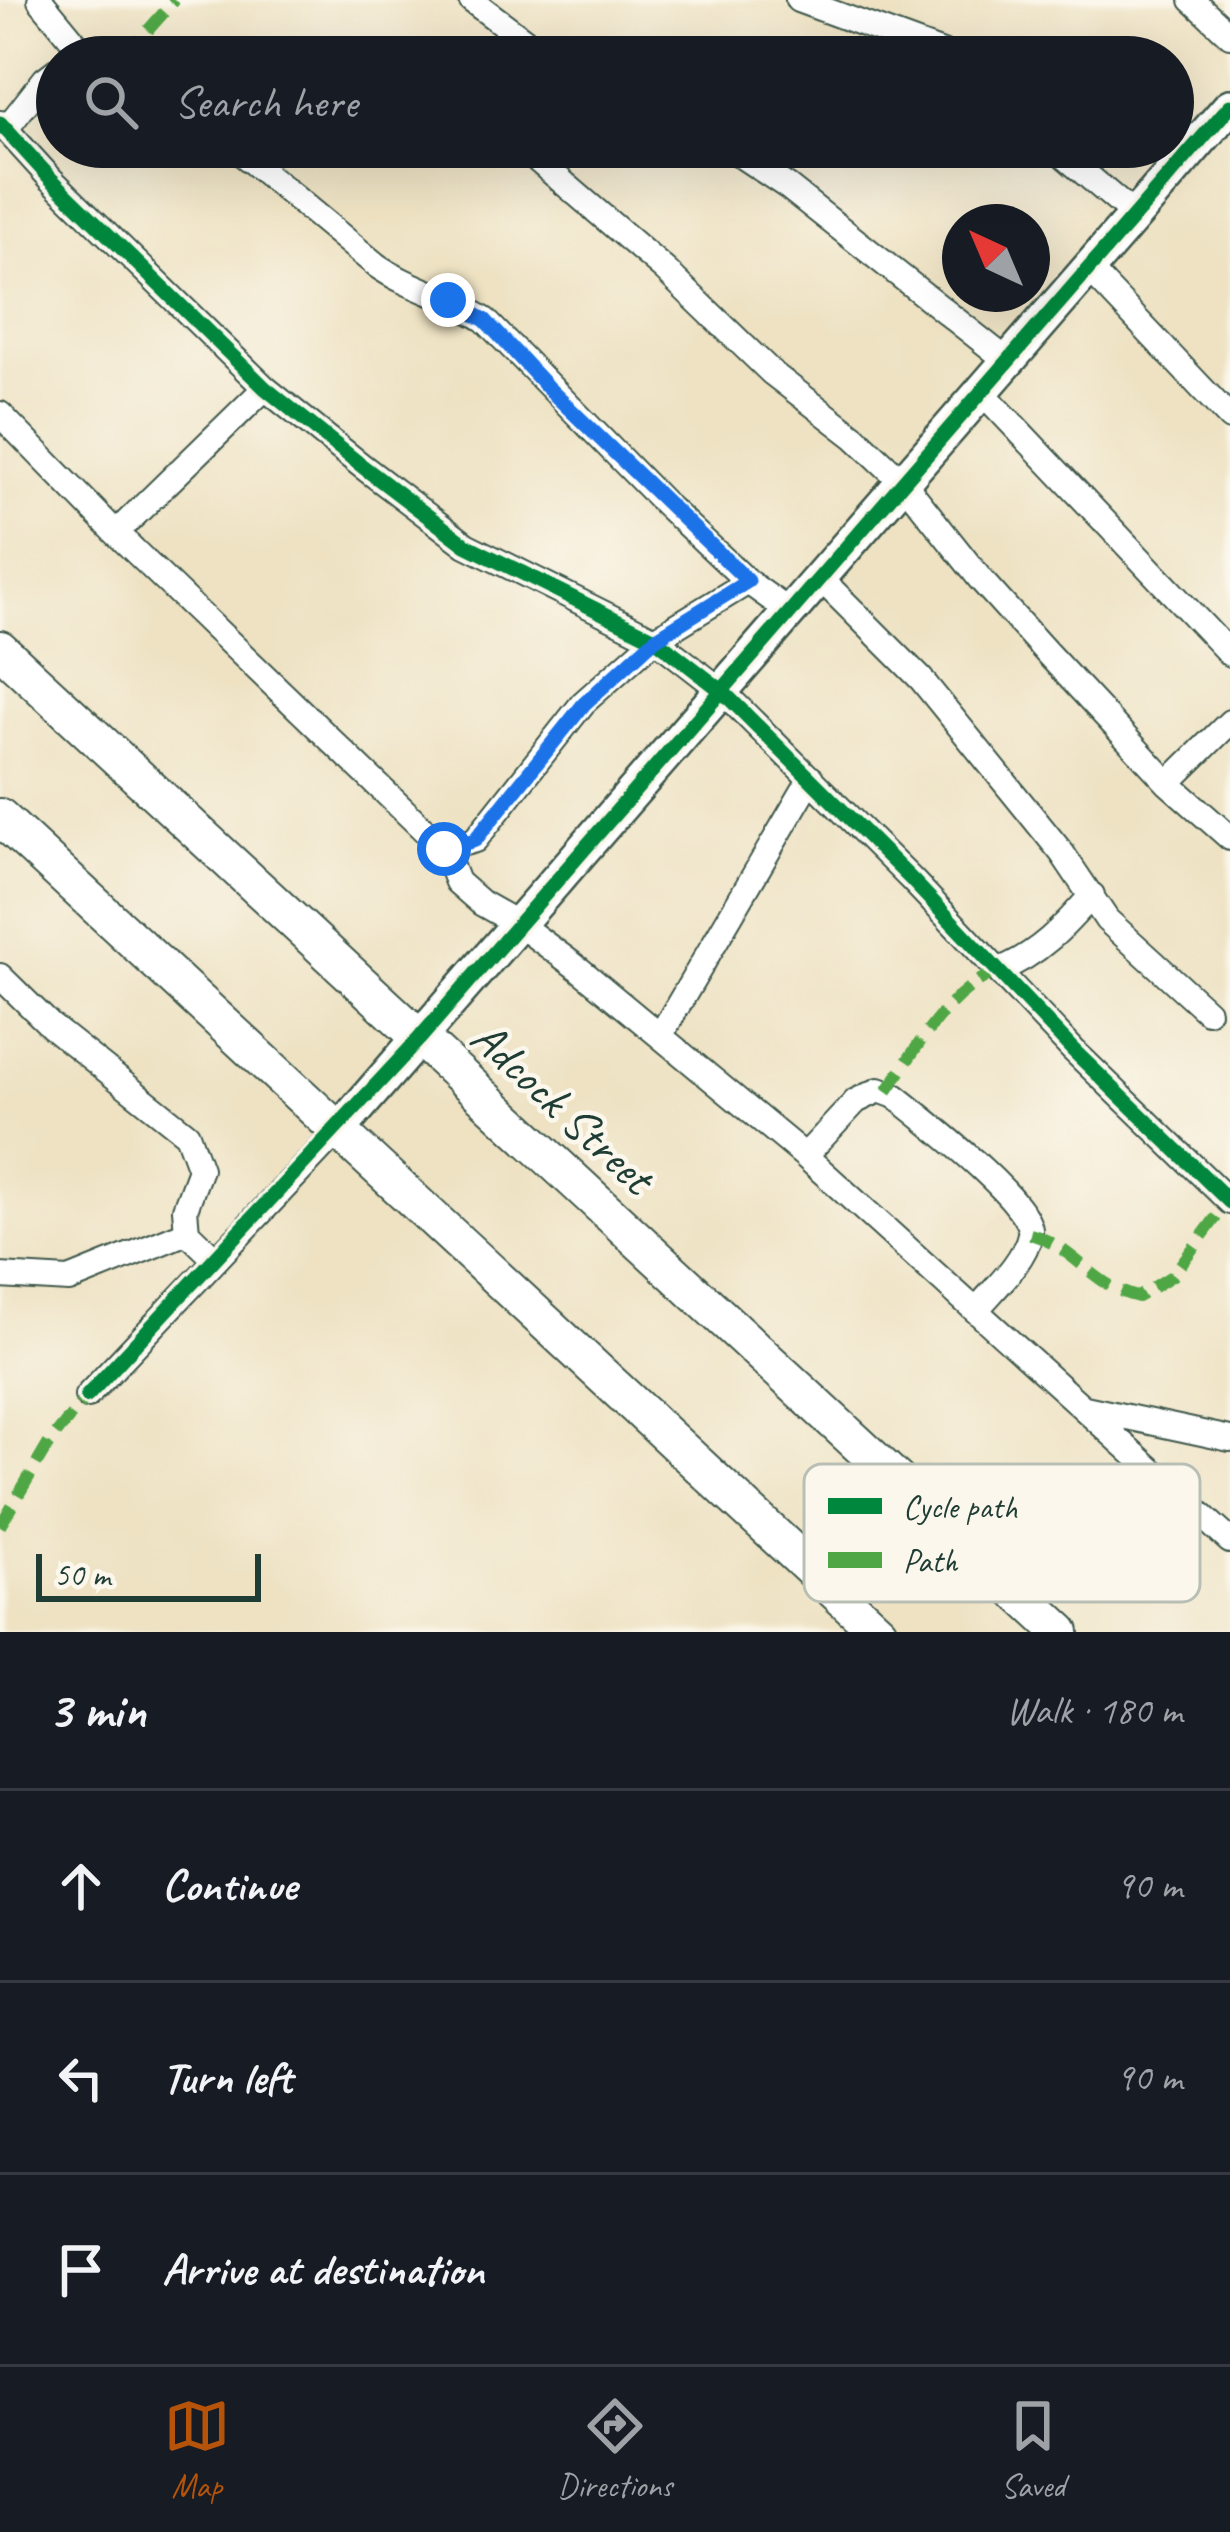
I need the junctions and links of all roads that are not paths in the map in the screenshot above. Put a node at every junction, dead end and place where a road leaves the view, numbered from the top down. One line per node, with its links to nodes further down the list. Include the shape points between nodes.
1 (40, 0): 6 (street)
2 (471, 0): 7 (street)
3 (798, 0): 8 (street)
4 (1192, 0): 5 (street)
5 (1230, 35)
6 (66, 36)
7 (519, 36)
8 (896, 36)
9 (36, 89): 11 (street)
10 (1230, 106): 12 (street)
11 (3, 126): 13 (street)
12 (1194, 148)
13 (36, 159)
14 (45, 168): 23 (street)
15 (258, 168): 30 (street, via 376,266 485,320)
16 (546, 168): 27 (street)
17 (760, 168): 22 (street)
18 (1079, 168): 20 (street)
19 (1176, 168): 20 (street)
20 (1135, 216): 21 (street)
21 (1088, 268): 22 (street); 26 (street)
22 (1009, 362): 24 (street)
23 (265, 388): 28 (street); 32 (street, via 466,545)
24 (982, 392): 27 (street); 34 (street)
25 (0, 414): 28 (street)
26 (1230, 418)
27 (904, 482): 29 (street); 38 (street, via 981,580)
28 (116, 533): 41 (street)
29 (820, 578): 31 (street); 42 (street, via 921,679)
30 (748, 581): 31 (street); 32 (street)
31 (790, 611): 35 (street)
32 (655, 639): 35 (street); 41 (street, via 584,704 475,840)
33 (0, 649): 48 (main road, Adcock Street)
34 (1230, 654)
35 (722, 691): 37 (street); 43 (street)
36 (1230, 722): 38 (street)
37 (811, 778): 44 (street); 47 (street)
38 (1168, 783): 40 (street)
39 (0, 817): 49 (main road)
40 (1230, 838)
41 (444, 849): 43 (street, via 457,882)
42 (1092, 895): 44 (street, via 1060,932); 46 (street, via 1133,948)
43 (520, 925): 47 (street); 48 (street)
44 (999, 970): 51 (street)
45 (0, 976): 52 (street, via 187,1134 200,1169 184,1209)
46 (1207, 1011)
47 (660, 1036): 50 (street)
48 (419, 1039): 49 (street); 59 (main road, Adcock Street)
49 (338, 1131): 53 (street); 63 (main road)
50 (805, 1156): 55 (street); 55 (street, via 856,1101 880,1090 978,1166 1030,1228)
51 (1230, 1202)
52 (187, 1232): 53 (street); 54 (street, via 69,1280)
53 (216, 1260): 56 (street)
54 (0, 1276)
55 (976, 1310): 57 (street)
56 (87, 1396)
57 (1083, 1407): 58 (street); 60 (street)
58 (1230, 1439)
59 (879, 1464)
60 (1146, 1464)
61 (1200, 1514): 62 (street)
62 (1230, 1541)
63 (804, 1563)
64 (847, 1602): 66 (main road)
65 (1029, 1602): 67 (main road, Adcock Street)
66 (879, 1632)
67 (1061, 1632)

